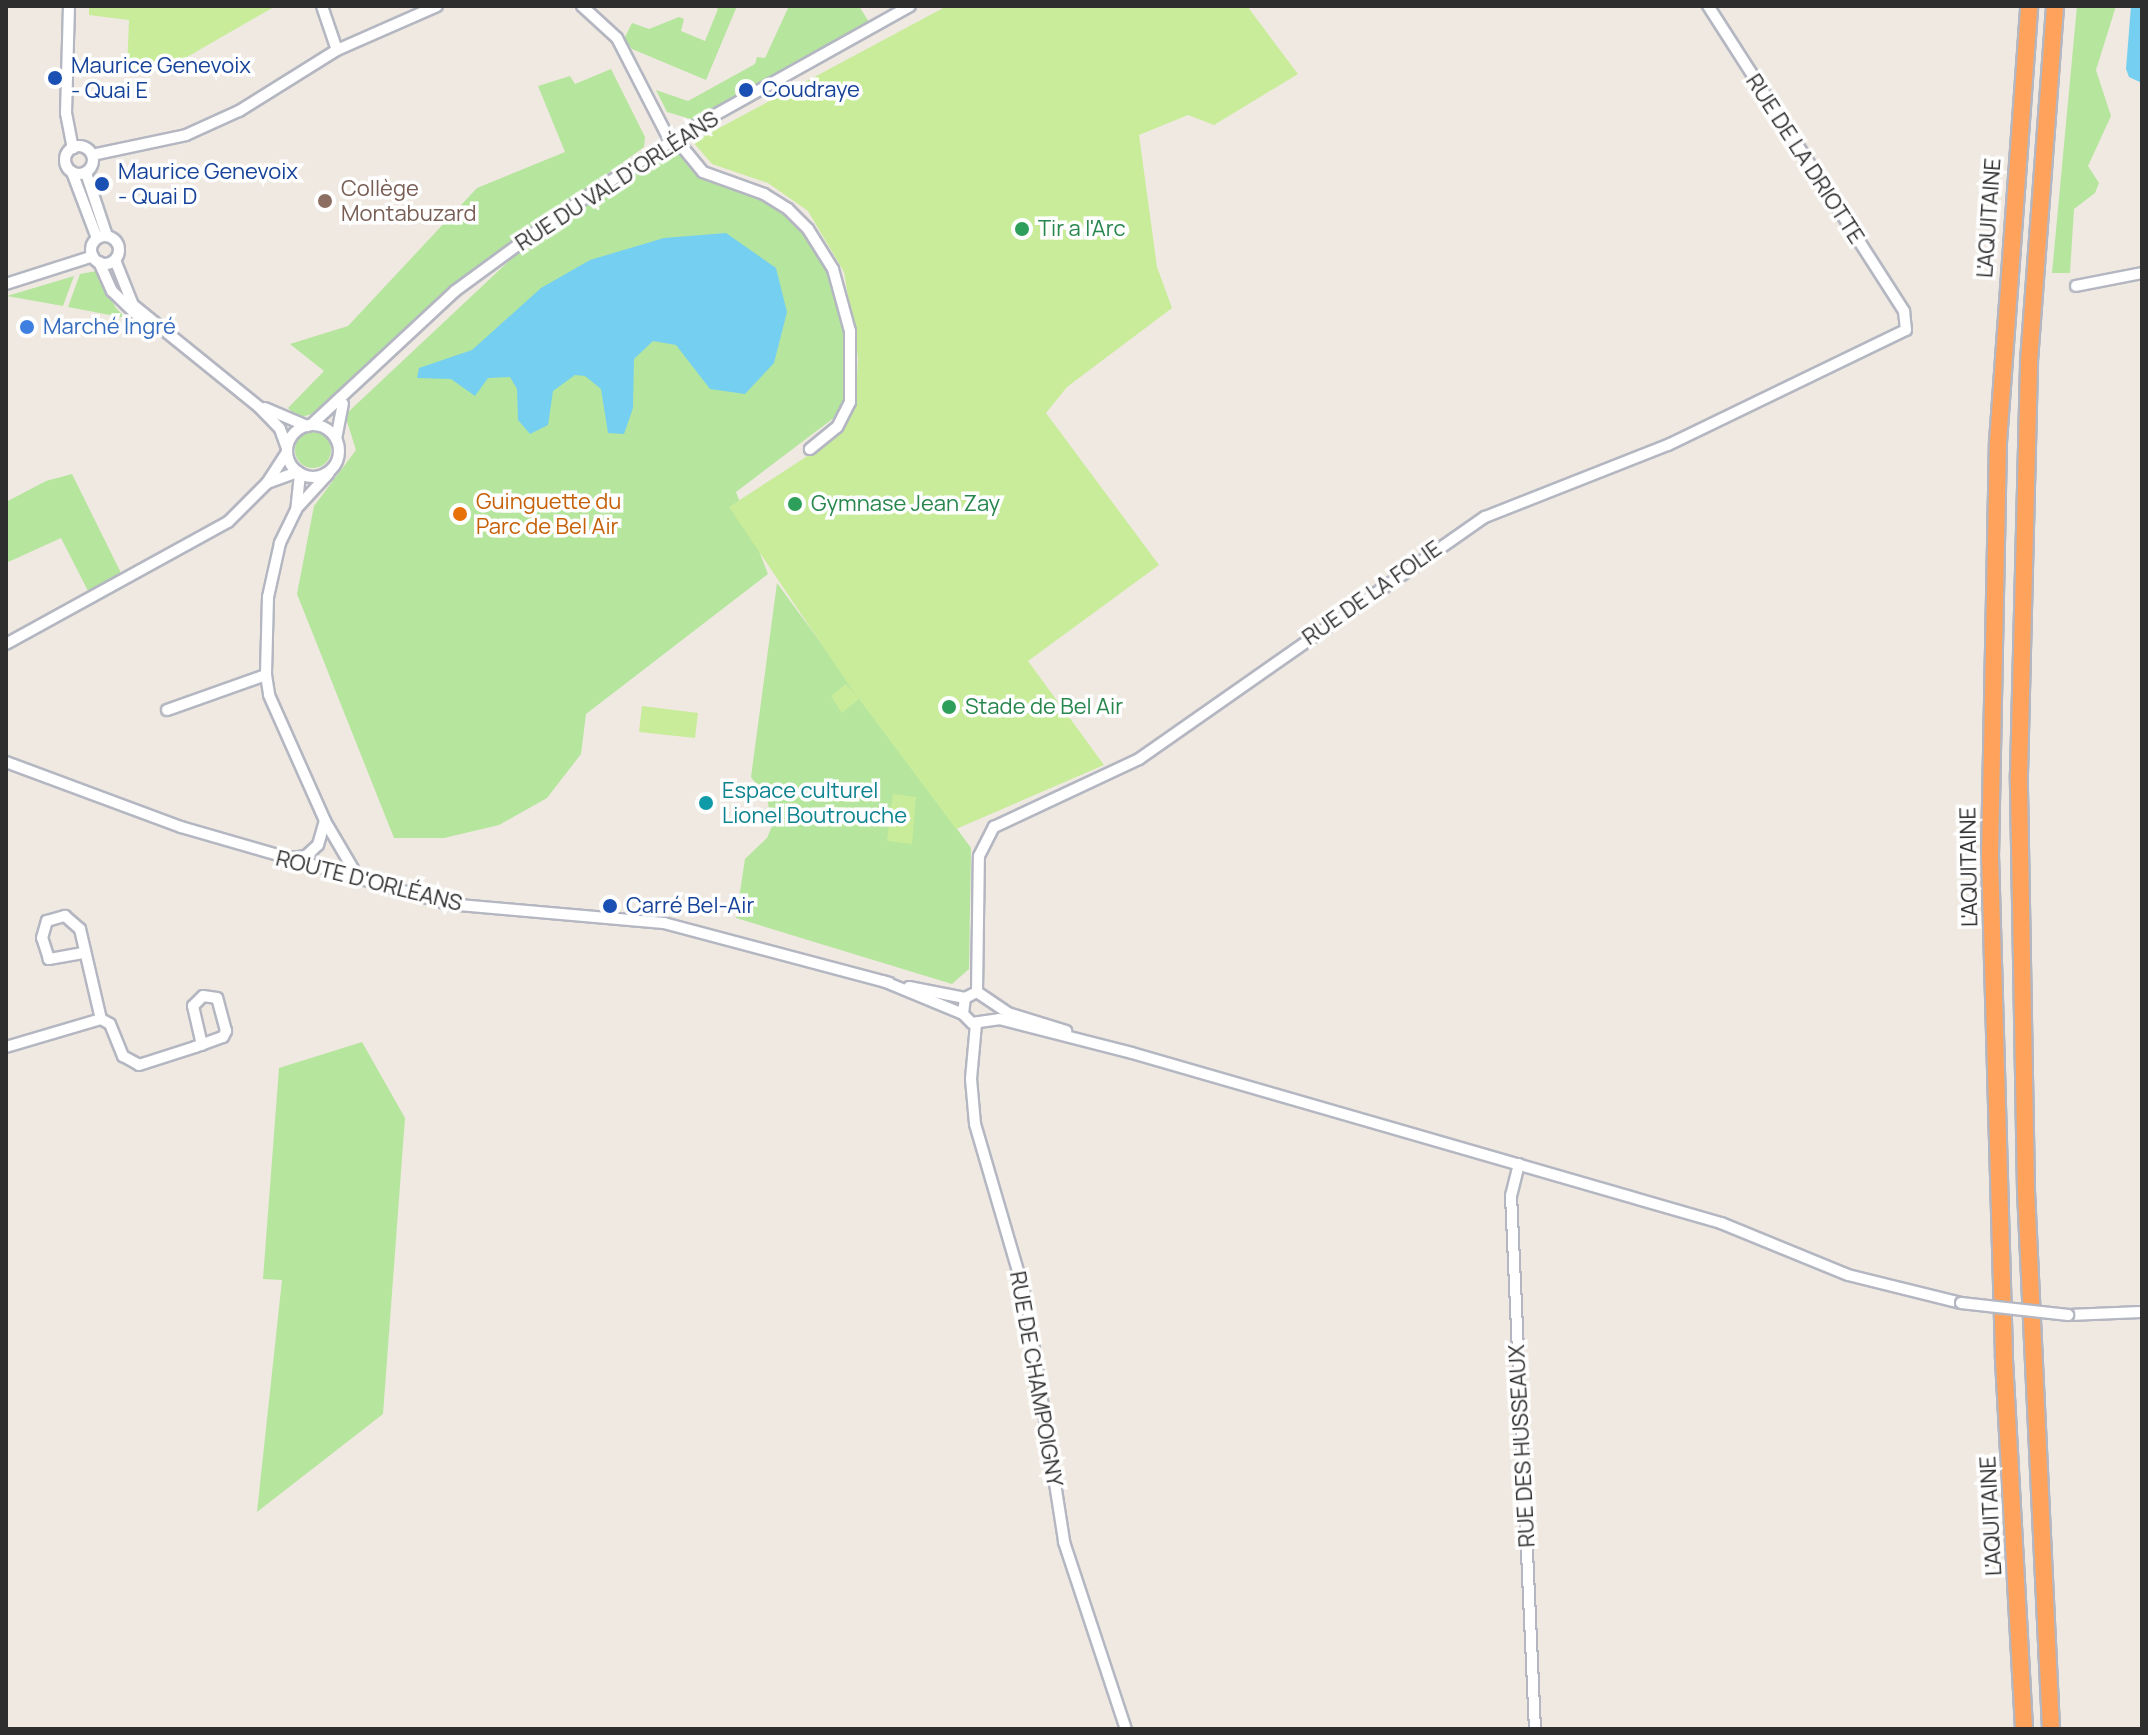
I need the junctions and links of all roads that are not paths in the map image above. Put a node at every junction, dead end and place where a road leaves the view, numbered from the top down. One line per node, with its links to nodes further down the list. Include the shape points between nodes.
1 (69, 6): 11 (street, via 66,113)
2 (322, 6): 9 (street)
3 (437, 6): 9 (street)
4 (582, 6): 10 (street, via 617,38)
5 (910, 6): 10 (street, RUE DU VAL D'ORLÉANS)
6 (1708, 6): 21 (street, RUE DE LA DRIOTTE)
7 (2029, 6): 58 (highway, L'AQUITAINE, via 1998,442 1990,856 2004,1356)
8 (2055, 6): 59 (highway, via 2029,361 2019,774 2026,1190)
9 (337, 50): 12 (street, via 239,111 186,135)
10 (673, 139): 23 (street, RUE DU VAL D'ORLÉANS, via 455,291); 27 (street, via 703,172 764,194 788,209 817,240 833,269 850,331 850,402 842,421)
11 (73, 148): 12 (street, via 82,146); 13 (street, via 65,161)
12 (92, 155): 14 (street)
13 (72, 172): 14 (street); 15 (street)
14 (86, 173): 15 (street)
15 (102, 237): 16 (street); 17 (street, via 118,245)
16 (96, 259): 17 (street); 19 (street); 22 (street, via 124,307)
17 (115, 260): 22 (street, via 133,305)
18 (2142, 273): 20 (street)
19 (6, 284)
20 (2076, 286)
21 (1904, 311): 44 (street, RUE DE LA FOLIE, via 1907,326 1902,334 1839,366 1668,445 1485,517 1139,759 994,827 979,856)
22 (200, 361): 24 (street)
23 (349, 392): 25 (street, RUE DU VAL D'ORLÉANS); 26 (street, RUE DU VAL D'ORLÉANS, via 338,413)
24 (259, 407): 25 (street); 28 (street, via 280,429)
25 (309, 426): 26 (street, via 325,428); 28 (street, via 294,434)
26 (336, 439): 29 (street, via 339,452)
27 (810, 449)
28 (287, 450): 30 (street); 31 (street)
29 (332, 468): 30 (street, via 318,476); 32 (street)
30 (299, 473): 31 (street); 32 (street)
31 (267, 483): 33 (street, via 210,535)
32 (296, 510): 34 (street, via 280,543 268,597)
33 (6, 644)
34 (266, 675): 35 (street); 37 (street, via 269,695)
35 (167, 710)
36 (6, 762): 40 (street, ROUTE D'ORLÉANS)
37 (325, 821): 38 (street); 39 (street)
38 (339, 843): 39 (street); 41 (street)
39 (318, 845): 40 (street, via 306,856)
40 (265, 854): 41 (street, ROUTE D'ORLÉANS)
41 (359, 879): 43 (street, ROUTE D'ORLÉANS, via 464,907 664,923)
42 (83, 953): 42 (street, via 74,918 47,921 42,938 49,959); 48 (street)
43 (883, 981): 45 (street, ROUTE D'ORLÉANS); 47 (street, ROUTE D'ORLÉANS)
44 (977, 992): 45 (street); 46 (street)
45 (965, 998): 47 (street)
46 (993, 1005): 49 (street); 53 (street)
47 (963, 1014): 50 (street)
48 (101, 1019): 51 (street, via 110,1024 123,1056 139,1065); 52 (street)
49 (990, 1019): 50 (street); 53 (street)
50 (976, 1024): 56 (street, RUE DE CHAMPOIGNY, via 974,1116 1026,1298 1062,1533)
51 (202, 1045): 51 (street, via 226,1031 217,998 203,996 193,1006)
52 (6, 1047)
53 (1132, 1053): 54 (street)
54 (1519, 1164): 55 (street, bridge, via 1721,1223 1880,1285 1961,1303 2068,1315); 57 (street, RUE DES HUSSEAUX, via 1511,1195)
55 (2142, 1312)
56 (1126, 1729)
57 (1535, 1729)
58 (2024, 1729)
59 (2051, 1729)

